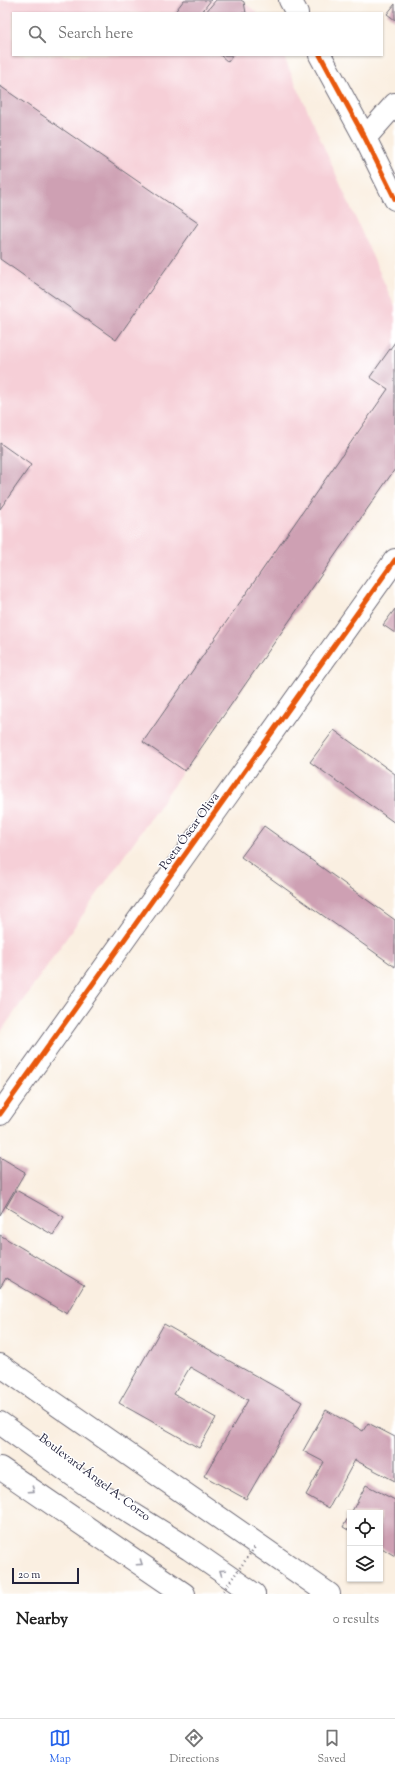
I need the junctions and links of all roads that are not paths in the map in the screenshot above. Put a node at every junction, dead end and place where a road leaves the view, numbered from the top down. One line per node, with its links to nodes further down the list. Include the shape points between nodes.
1 (290, 0): 2 (street)
2 (296, 12)
3 (321, 56): 5 (street)
4 (395, 104): 5 (street)
5 (365, 138): 6 (street)
6 (395, 198)
7 (395, 560): 8 (street, Poeta Óscar Oliva)
8 (0, 1114)
9 (0, 1365): 16 (street)
10 (0, 1406): 13 (street, Boulevard Ángel A. Corzo)
11 (0, 1423): 13 (street, via 88,1486)
12 (0, 1468): 14 (street, one-way to 14)
13 (189, 1549): 15 (street, one-way to 13)
14 (180, 1591)
15 (254, 1594)
16 (329, 1594)

